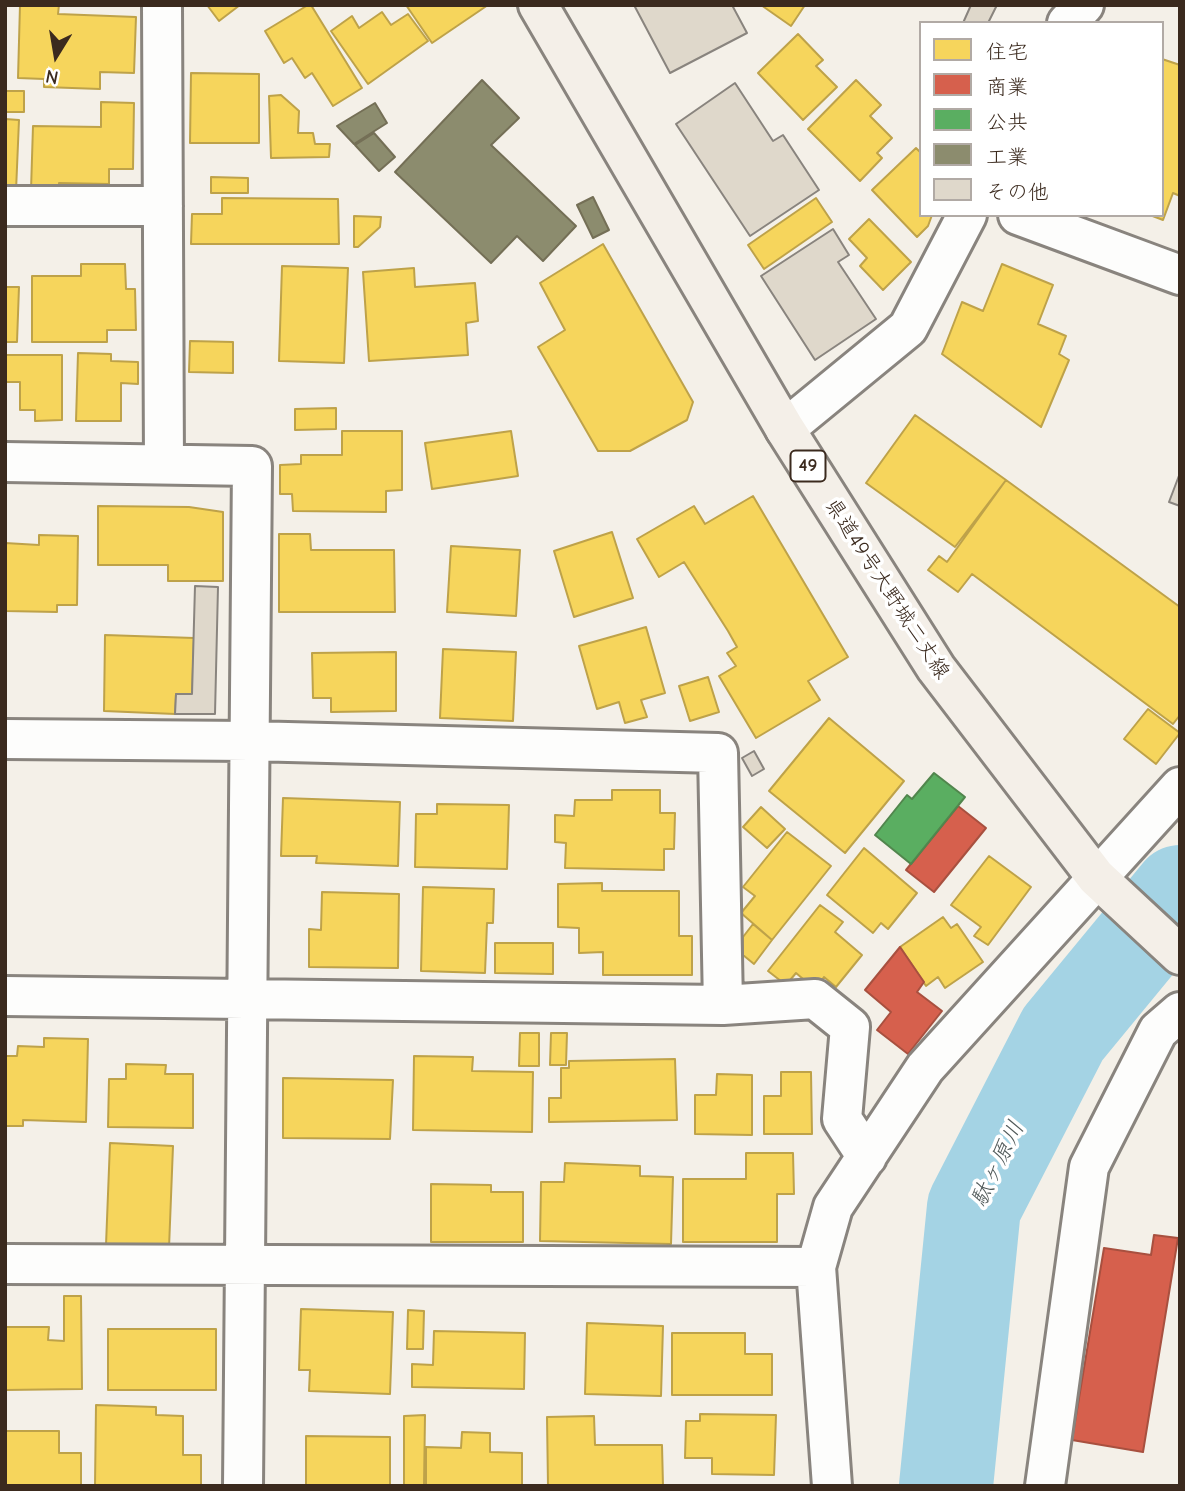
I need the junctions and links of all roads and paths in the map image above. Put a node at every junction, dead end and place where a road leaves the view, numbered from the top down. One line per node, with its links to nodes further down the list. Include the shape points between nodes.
1 (162, 5): 6 (street)
2 (538, 5): 10 (main road, 県道49号大野城二丈線 / 49)
3 (1084, 5): 4 (street)
4 (1069, 21)
5 (5, 206): 6 (street)
6 (163, 206): 12 (street)
7 (966, 217): 10 (street, via 908,328)
8 (1023, 217): 9 (street)
9 (1180, 275)
10 (785, 429): 16 (main road, 県道49号大野城二丈線 / 49, via 936,668)
11 (5, 462): 12 (street)
12 (164, 464): 14 (street, via 253,466)
13 (5, 739): 14 (street)
14 (249, 741): 19 (street); 20 (street, via 718,753)
15 (1180, 787): 16 (street)
16 (1107, 889): 17 (main road, 県道49号大野城二丈線 / 49); 22 (street, via 925,1068)
17 (1180, 955)
18 (5, 996): 19 (street)
19 (247, 999): 20 (street); 24 (street)
20 (723, 1006): 22 (street, via 815,999 850,1027 842,1119)
21 (1180, 1012): 28 (street, via 1158,1031 1089,1167)
22 (867, 1157): 25 (street, via 833,1207)
23 (5, 1264): 24 (street)
24 (244, 1267): 25 (street); 26 (street)
25 (816, 1267): 27 (street)
26 (243, 1486)
27 (832, 1486)
28 (1045, 1486)

